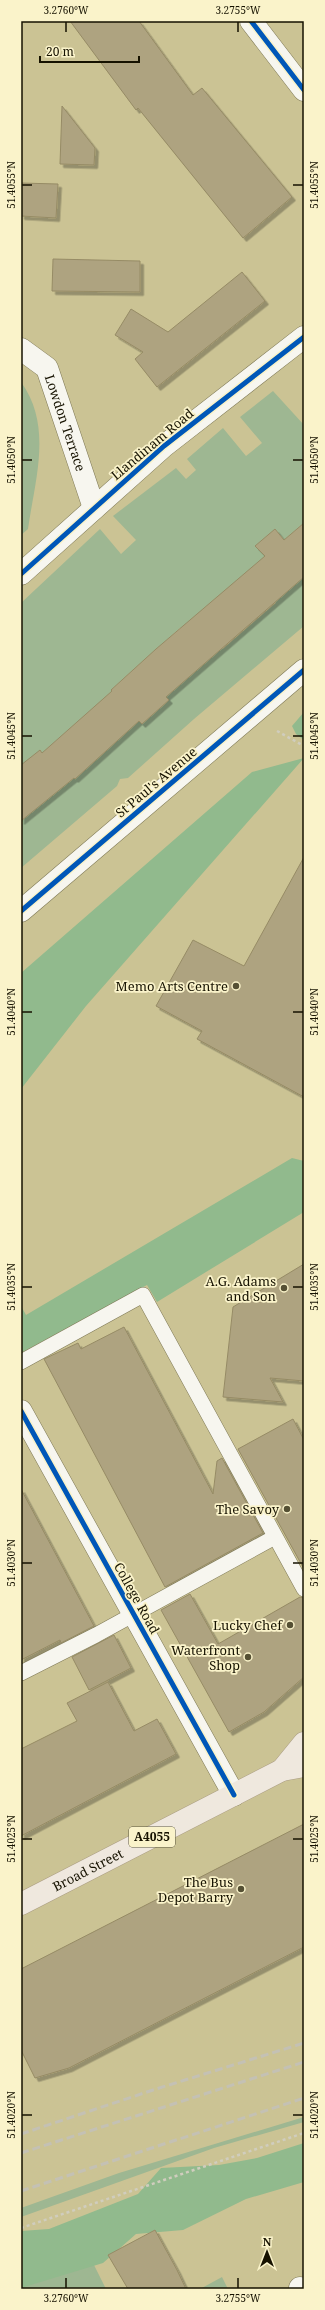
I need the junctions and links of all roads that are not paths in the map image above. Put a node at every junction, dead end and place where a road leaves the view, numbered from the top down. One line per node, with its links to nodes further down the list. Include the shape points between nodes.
1 (251, 21): 2 (street)
2 (304, 90)
3 (304, 337): 5 (street, Llandinam Road, via 164,446)
4 (21, 349): 5 (street, Lowdon Terrace, via 47,368)
5 (94, 508): 6 (street, Llandinam Road)
6 (21, 574)
7 (304, 670): 8 (street, St Paul's Avenue)
8 (21, 911)
9 (21, 1362): 11 (lane, via 143,1295)
10 (21, 1411): 13 (street, College Road)
11 (275, 1537): 12 (lane); 13 (lane)
12 (304, 1589)
13 (133, 1614): 14 (lane); 18 (street, College Road)
14 (21, 1674)
15 (304, 1743): 17 (main road, Broad Street / A4055)
16 (304, 1766): 17 (main road, Broad Street / A4055)
17 (282, 1770): 18 (main road, Broad Street / A4055)
18 (234, 1795): 19 (main road, Broad Street / A4055)
19 (21, 1904)

